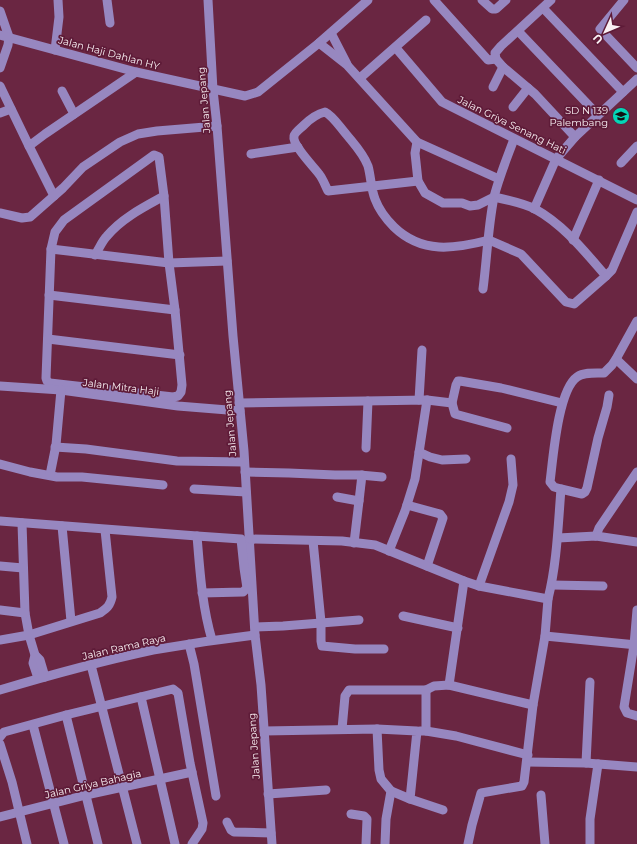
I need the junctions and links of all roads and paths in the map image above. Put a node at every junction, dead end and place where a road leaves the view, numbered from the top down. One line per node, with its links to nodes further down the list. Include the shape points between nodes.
1 (58, 0): 19 (street, via 59,17)
2 (107, 0): 13 (street)
3 (208, 0): 31 (street, Jalan Jepang)
4 (368, 0): 15 (street, Jalan Haji Dahlan HY)
5 (434, 0): 20 (street, via 488,60)
6 (482, 0): 7 (street, via 492,10)
7 (506, 0)
8 (551, 0): 10 (street)
9 (624, 0): 24 (street, via 600,29)
10 (543, 8): 14 (street); 33 (street)
11 (0, 11): 16 (street)
12 (426, 20): 18 (street)
13 (110, 23)
14 (518, 31): 20 (street, via 495,53); 38 (street)
15 (331, 33): 17 (street, Jalan Haji Dahlan HY); 21 (street)
16 (4, 36): 19 (street, Jalan Haji Dahlan HY); 23 (street, via 8,45)
17 (319, 43): 21 (street); 31 (street, Jalan Haji Dahlan HY, via 258,92 245,96)
18 (396, 48): 26 (street); 41 (street, Jalan Griya Senang Hati, via 442,102)
19 (55, 50): 25 (street, Jalan Haji Dahlan HY)
20 (496, 59): 22 (street)
21 (347, 65): 26 (street)
22 (503, 67): 29 (street); 30 (street)
23 (0, 68)
24 (637, 68)
25 (136, 72): 31 (street, Jalan Haji Dahlan HY); 37 (street)
26 (360, 78): 42 (street)
27 (637, 79): 33 (street)
28 (0, 86): 35 (street)
29 (493, 87)
30 (528, 88): 34 (street); 40 (street)
31 (213, 90): 39 (street, Jalan Jepang)
32 (62, 91): 37 (street)
33 (623, 92): 38 (street)
34 (514, 107)
35 (11, 109): 36 (street); 43 (street)
36 (0, 113)
37 (74, 114): 43 (street)
38 (598, 115): 40 (street)
39 (217, 126): 53 (street, via 157,130 138,134 120,142 83,167); 64 (street, Jalan Jepang)
40 (575, 137): 47 (street)
41 (514, 139): 47 (street, Jalan Griya Senang Hati); 49 (street)
42 (417, 142): 49 (street); 50 (street, via 415,153)
43 (29, 146): 53 (street)
44 (637, 146): 48 (street)
45 (298, 147): 46 (street); 52 (street, via 320,175 328,191); 52 (street, via 294,140 296,132 320,113 325,112 333,118 362,154)
46 (251, 154)
47 (556, 159): 51 (street, Jalan Griya Senang Hati); 57 (street)
48 (621, 163)
49 (499, 179): 55 (street)
50 (418, 180): 52 (street); 55 (street, via 425,193 443,203 455,202 470,206)
51 (599, 180): 56 (street, Jalan Griya Senang Hati); 61 (street)
52 (372, 185): 60 (street, via 382,213 408,238 435,247 468,245)
53 (54, 196): 59 (street, via 30,217 22,218)
54 (164, 196): 62 (street, via 159,157 154,155 64,220 55,232); 63 (street, via 138,210 123,222 107,236); 65 (street)
55 (494, 197): 57 (street); 60 (street, via 489,222)
56 (637, 200)
57 (534, 209): 61 (street, via 554,221)
58 (637, 212): 66 (street, via 612,270)
59 (0, 213)
60 (489, 240): 66 (street, via 521,254 563,300 570,304 574,304); 67 (street)
61 (573, 240): 66 (street)
62 (51, 249): 63 (street); 68 (street)
63 (96, 255): 65 (street)
64 (227, 261): 65 (street); 83 (street, Jalan Jepang)
65 (168, 263): 69 (street)
66 (606, 276)
67 (483, 289)
68 (49, 295): 69 (street); 71 (street)
69 (175, 310): 73 (street)
70 (637, 321): 74 (street)
71 (48, 338): 73 (street); 73 (street, via 46,378 50,383 178,396 182,385)
72 (422, 350): 79 (street)
73 (180, 355)
74 (616, 359): 75 (street); 82 (street, via 604,373 587,373 576,377)
75 (637, 379)
76 (0, 386): 77 (street, Jalan Mitra Haji)
77 (61, 390): 83 (street, Jalan Mitra Haji, via 185,406); 85 (street)
78 (609, 394): 99 (street, via 585,492 582,494)
79 (423, 400): 80 (street, Jalan Mitra Haji); 81 (street, Jalan Mitra Haji); 87 (street)
80 (368, 401): 83 (street, Jalan Mitra Haji); 86 (street)
81 (452, 403): 82 (street, via 456,385 460,381); 84 (street, via 455,414)
82 (562, 403): 99 (street, via 550,482 554,487)
83 (240, 407): 90 (street, Jalan Jepang)
84 (507, 428)
85 (55, 447): 90 (street, via 177,461); 94 (street)
86 (366, 448)
87 (420, 452): 88 (street, via 442,460); 103 (street)
88 (466, 459)
89 (511, 459): 121 (street, via 513,485 509,502)
90 (244, 462): 92 (street, Jalan Jepang)
91 (0, 464): 94 (street)
92 (245, 472): 95 (street); 100 (street, Jalan Jepang)
93 (637, 472): 109 (street)
94 (50, 475): 97 (street)
95 (362, 475): 96 (street); 102 (street)
96 (382, 477)
97 (163, 485)
98 (194, 488): 100 (street)
99 (561, 489): 110 (street)
100 (246, 492): 111 (street, Jalan Jepang)
101 (338, 497): 102 (street)
102 (359, 501): 114 (street)
103 (407, 505): 115 (street); 117 (street, via 443,516)
104 (0, 521): 105 (street)
105 (22, 523): 106 (street); 118 (street)
106 (62, 526): 107 (street); 130 (street)
107 (106, 530): 108 (street); 130 (street, via 112,597 110,605 100,613)
108 (198, 536): 123 (street); 123 (street, via 241,539 247,588 243,592)
109 (596, 536): 110 (street); 113 (street)
110 (558, 538): 120 (street)
111 (250, 539): 112 (street); 133 (street, Jalan Jepang)
112 (313, 541): 114 (street); 131 (street)
113 (637, 542)
114 (354, 543): 115 (street, via 376,545)
115 (389, 551): 117 (street)
116 (0, 566): 118 (street)
117 (427, 566): 119 (street)
118 (23, 568): 127 (street)
119 (464, 581): 121 (street); 132 (street)
120 (552, 585): 122 (street); 124 (street)
121 (479, 586): 124 (street)
122 (603, 586)
123 (202, 593): 137 (street)
124 (548, 599): 135 (street)
125 (0, 610): 127 (street)
126 (637, 610): 139 (street)
127 (25, 613): 134 (street)
128 (403, 616): 132 (street)
129 (359, 620): 131 (street, Jalan Rama Raya)
130 (70, 621): 134 (street)
131 (321, 622): 133 (street, Jalan Rama Raya); 140 (street, via 322,646)
132 (458, 628): 144 (street)
133 (255, 631): 137 (street, Jalan Rama Raya); 155 (street, Jalan Jepang)
134 (29, 635): 136 (street); 142 (street, via 35,655 33,663)
135 (545, 636): 139 (street); 148 (street)
136 (0, 640)
137 (209, 641): 138 (street, Jalan Rama Raya)
138 (189, 644): 141 (street, Jalan Rama Raya); 171 (street)
139 (635, 645): 151 (street, via 624,707 627,713)
140 (384, 649)
141 (91, 665): 142 (street, Jalan Rama Raya); 149 (street)
142 (41, 678): 145 (street, Jalan Rama Raya)
143 (590, 682): 160 (street)
144 (449, 685): 146 (street, via 434,686); 148 (street)
145 (0, 690)
146 (426, 690): 153 (street, via 349,690 345,696); 156 (street)
147 (141, 697): 149 (street); 163 (street, via 173,689 178,693); 164 (street)
148 (533, 705): 159 (street)
149 (101, 706): 150 (street); 165 (street)
150 (66, 715): 152 (street); 169 (street)
151 (637, 716)
152 (33, 725): 157 (street, via 4,732); 173 (street)
153 (342, 729): 154 (street); 155 (street)
154 (377, 729): 156 (street); 167 (street, via 379,770)
155 (264, 731): 168 (street, Jalan Jepang)
156 (421, 731): 159 (street, via 456,736); 172 (street)
157 (0, 736)
158 (0, 744): 175 (street)
159 (527, 759): 160 (street); 189 (street, via 522,786 481,793)
160 (586, 764): 161 (street)
161 (598, 764): 162 (street); 191 (street, via 590,819)
162 (637, 767)
163 (192, 772): 164 (street, Jalan Griya Bahagia); 185 (street, via 203,823)
164 (160, 779): 165 (street, Jalan Griya Bahagia); 184 (street)
165 (123, 788): 169 (street, Jalan Griya Bahagia); 183 (street)
166 (326, 790): 168 (street)
167 (391, 791): 172 (street); 188 (street)
168 (268, 794): 179 (street, Jalan Jepang)
169 (86, 795): 173 (street, Jalan Griya Bahagia); 182 (street)
170 (542, 795): 190 (street)
171 (216, 796)
172 (410, 799): 174 (street)
173 (53, 805): 175 (street, Jalan Griya Bahagia); 181 (street)
174 (443, 810)
175 (19, 813): 177 (street, Jalan Griya Bahagia); 180 (street)
176 (352, 814): 187 (street, via 367,819)
177 (0, 817)
178 (227, 822): 179 (street, via 230,830 234,832)
179 (272, 833): 186 (street, Jalan Jepang)
180 (26, 844)
181 (64, 844)
182 (98, 844)
183 (137, 844)
184 (175, 844)
185 (192, 844)
186 (272, 844)
187 (366, 844)
188 (385, 844)
189 (468, 844)
190 (546, 844)
191 (590, 844)

